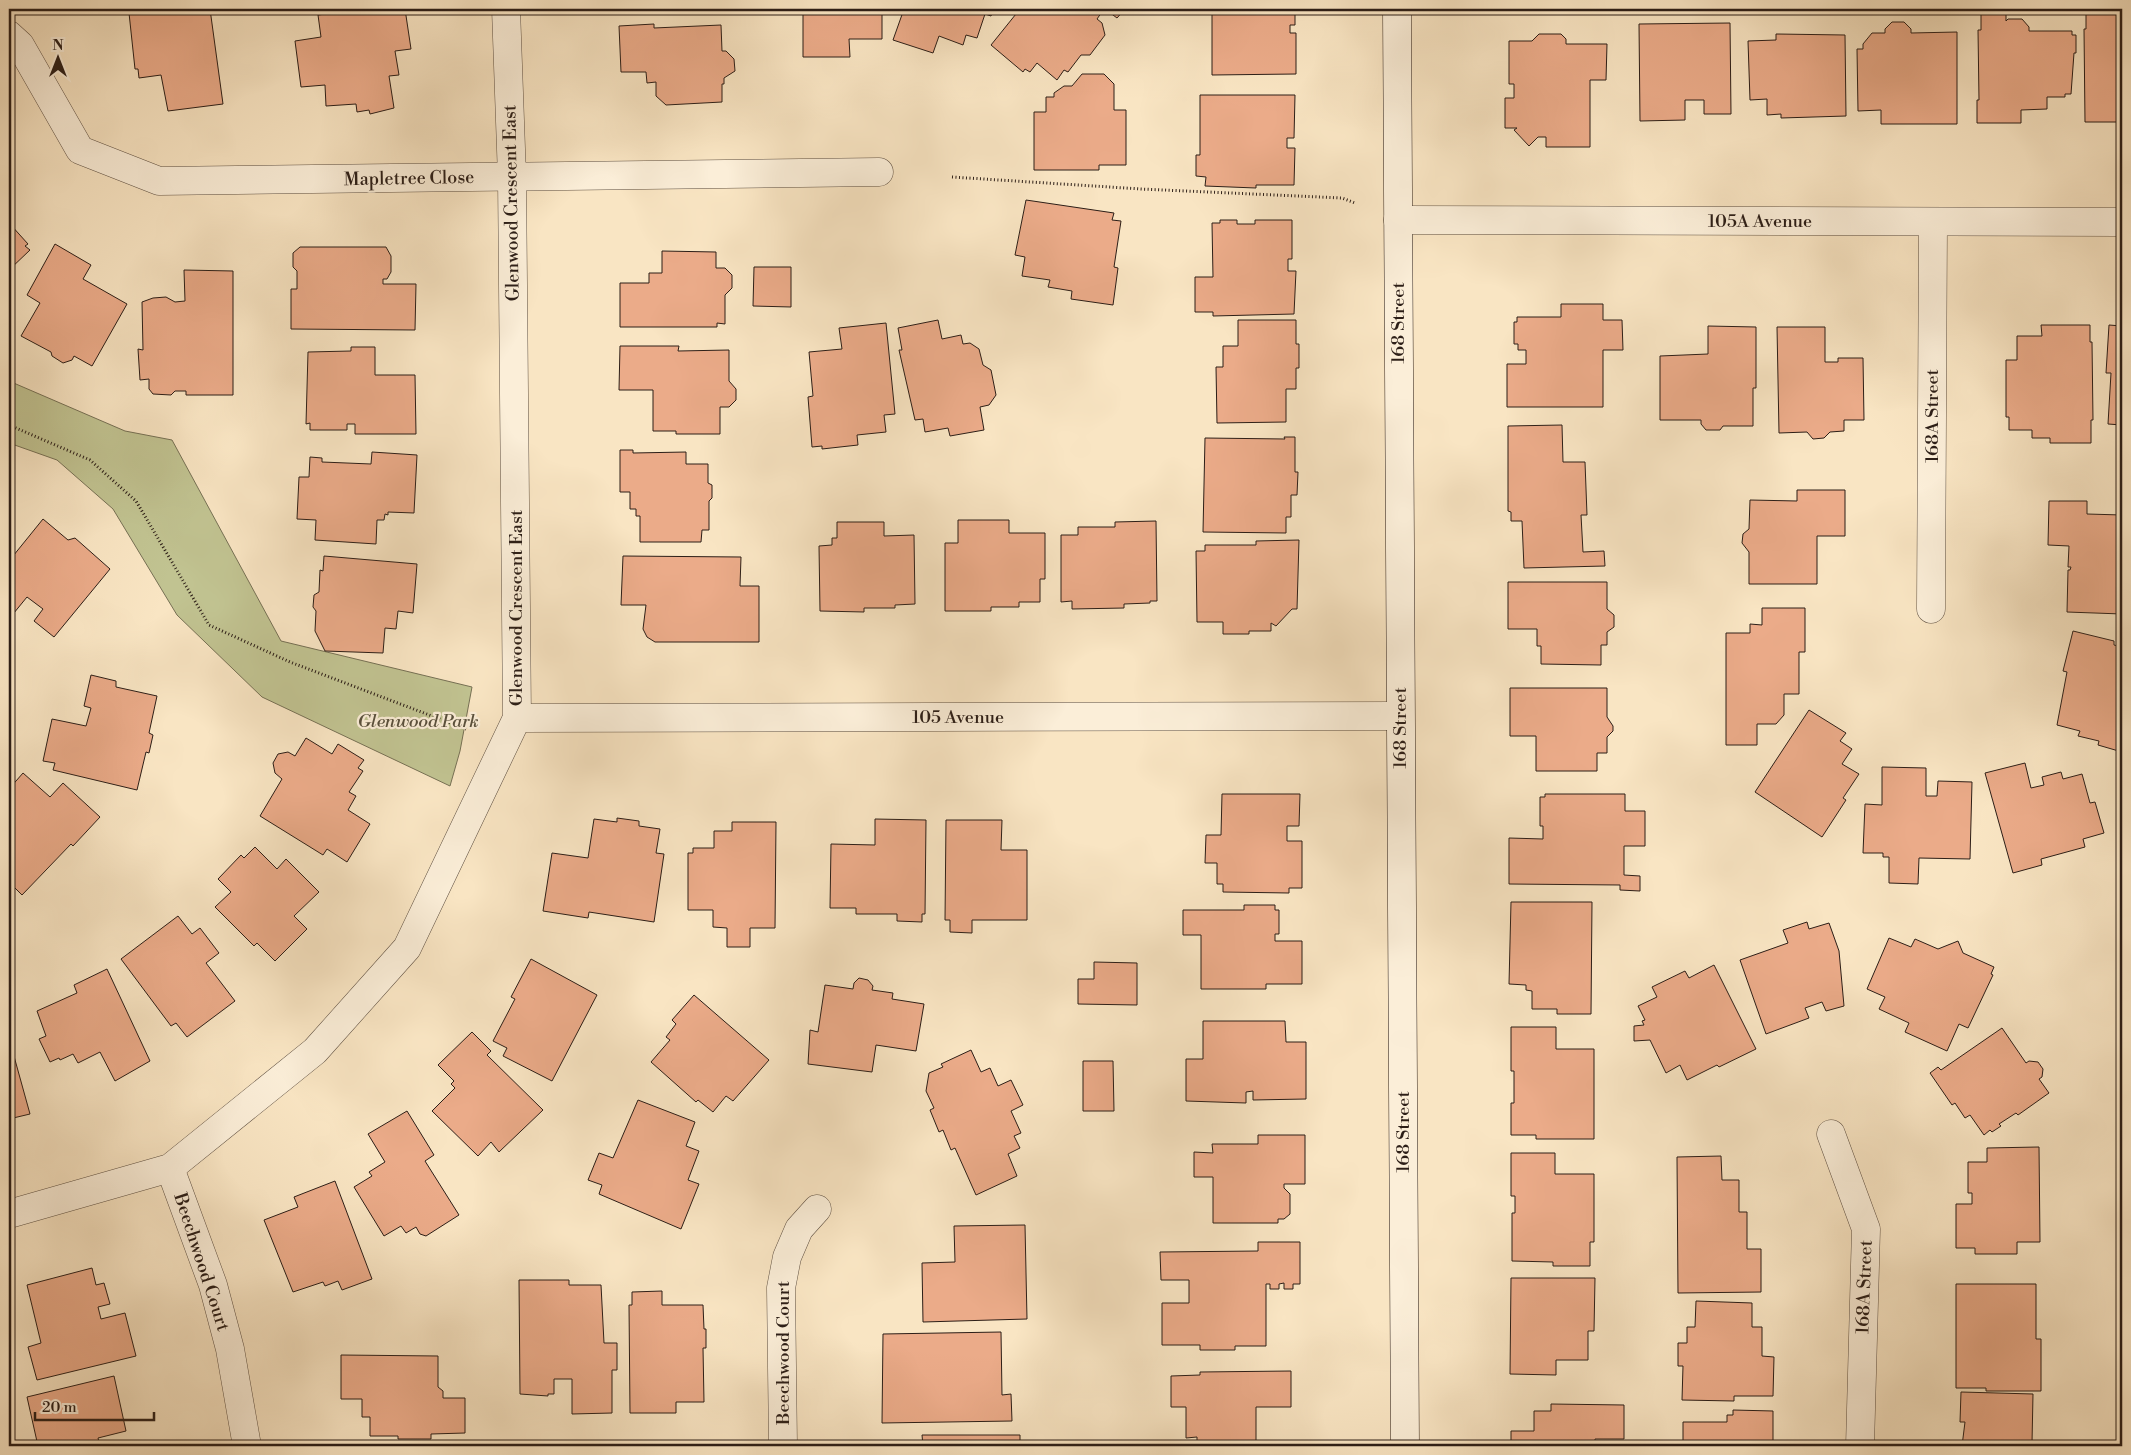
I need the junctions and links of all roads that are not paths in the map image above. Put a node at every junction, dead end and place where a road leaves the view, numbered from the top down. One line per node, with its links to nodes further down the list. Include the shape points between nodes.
1 (506, 9): 5 (street, Glenwood Crescent East)
2 (1397, 9): 6 (street, 168 Street)
3 (9, 35): 5 (street, Mapletree Close, via 20,45 80,150 159,180)
4 (879, 172): 5 (street, Mapletree Close)
5 (512, 177): 11 (street, Glenwood Crescent East)
6 (1398, 220): 7 (street, 105A Avenue); 10 (street, 168 Street)
7 (1933, 222): 8 (street, 105A Avenue); 9 (street, 168A Street)
8 (2122, 222)
9 (1931, 609)
10 (1400, 716): 11 (street, 105 Avenue); 18 (street, 168 Street)
11 (517, 718): 13 (street, Glenwood Crescent East, via 407,948 316,1051)
12 (1831, 1134): 19 (street, 168A Street, via 1866,1229)
13 (170, 1168): 15 (street); 16 (street, Beechwood Court, via 213,1285 230,1349)
14 (817, 1209): 17 (street, Beechwood Court, via 799,1228 787,1257 781,1288)
15 (9, 1214)
16 (247, 1446)
17 (783, 1446)
18 (1405, 1446)
19 (1860, 1446)

